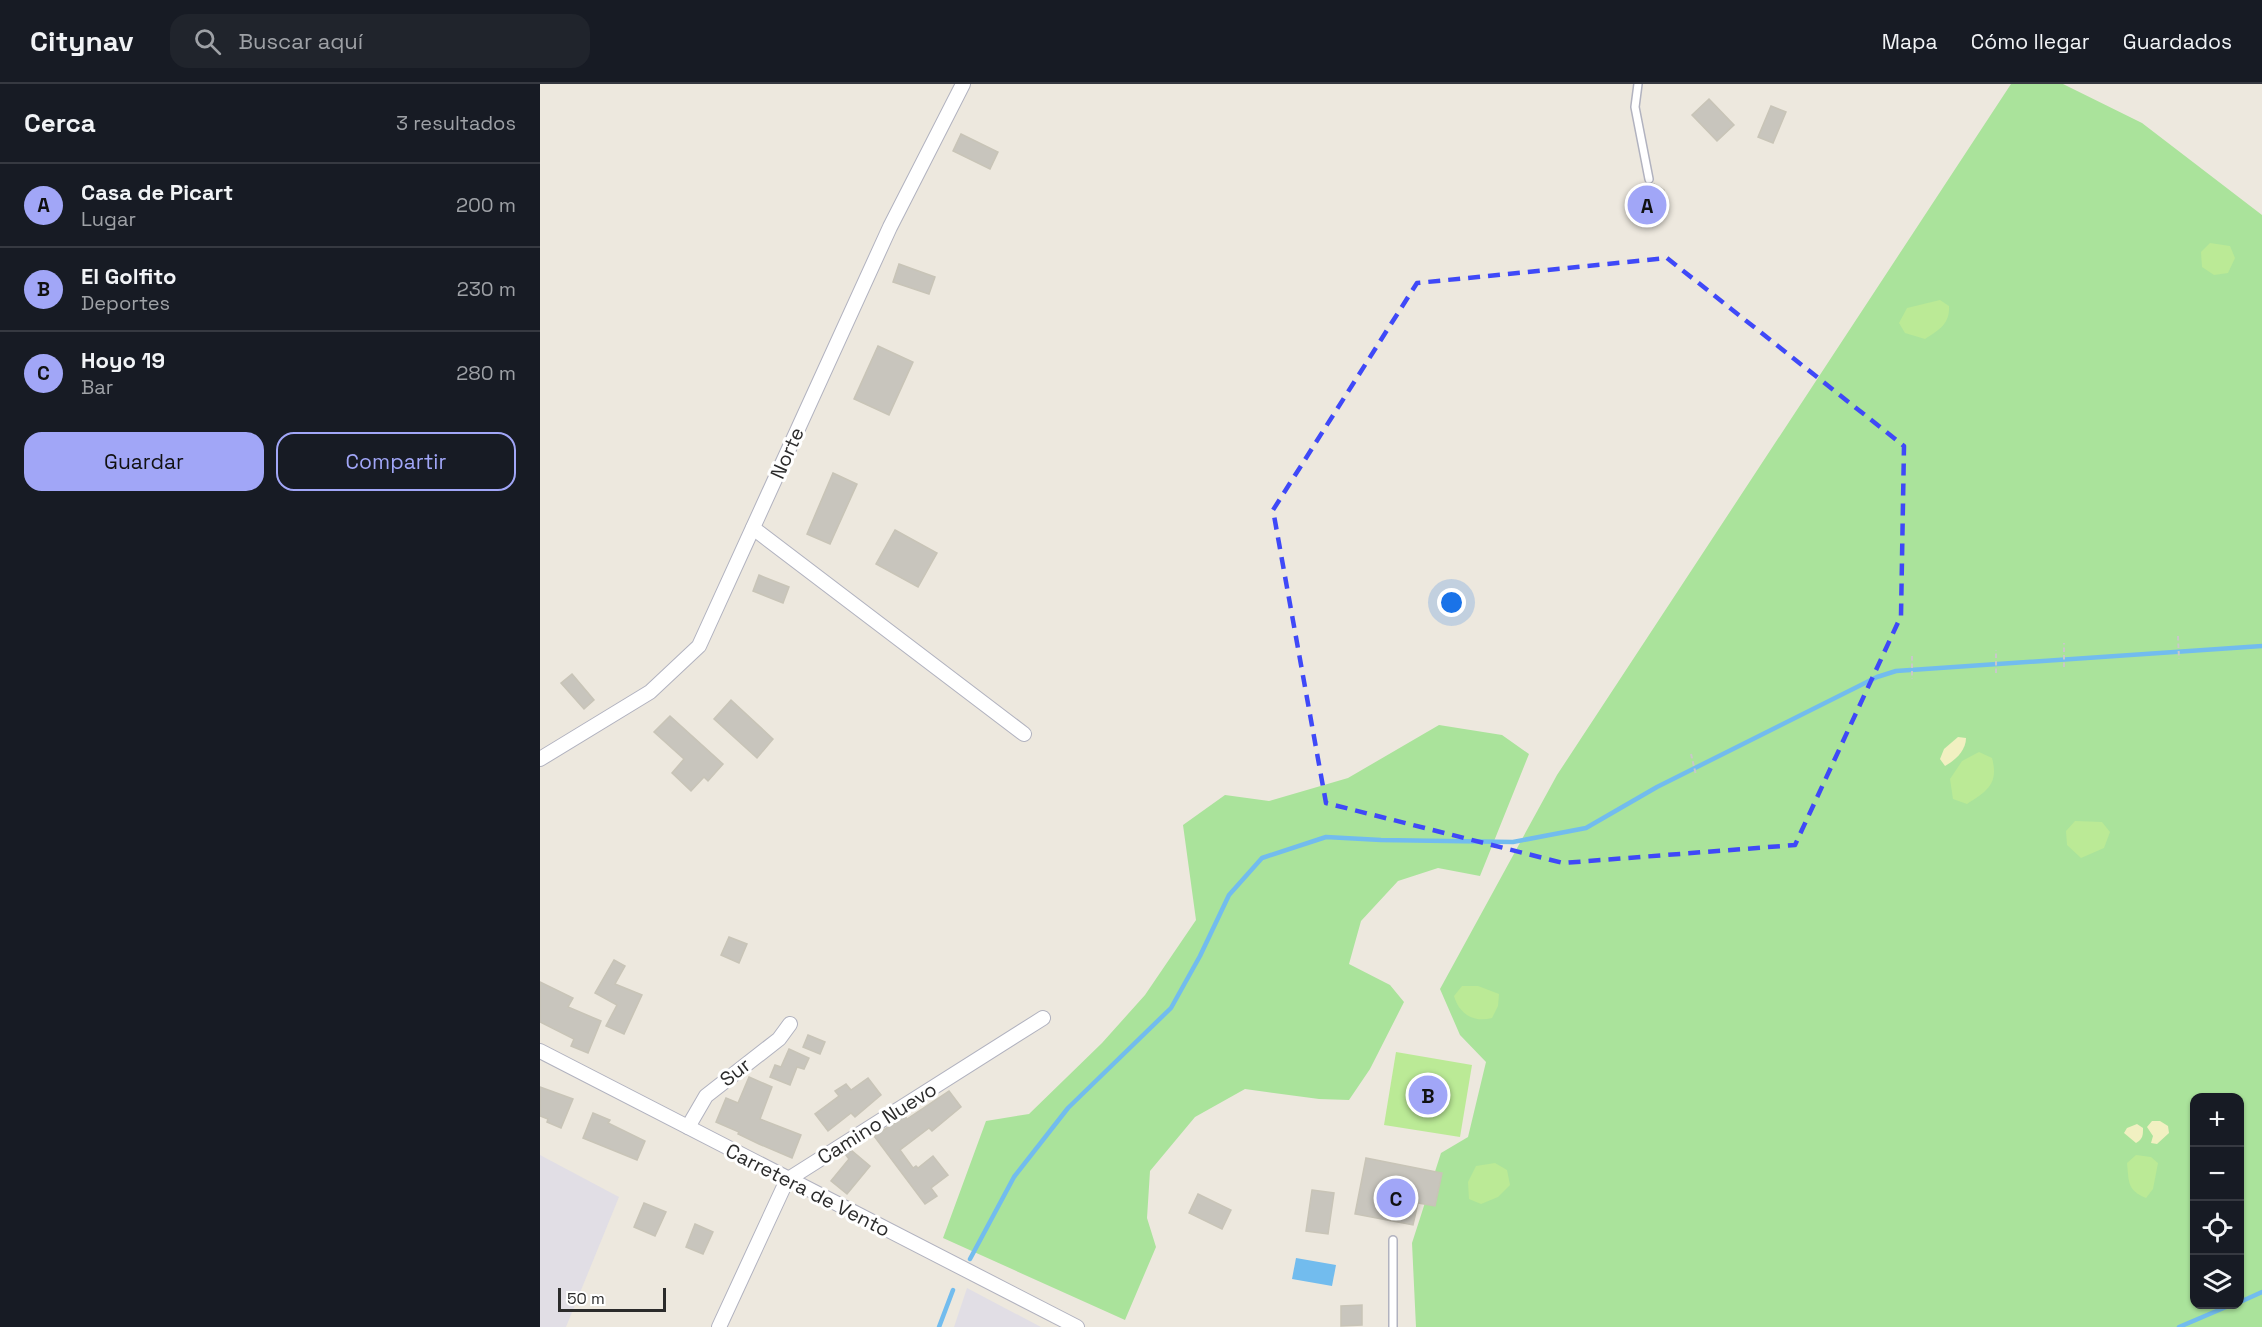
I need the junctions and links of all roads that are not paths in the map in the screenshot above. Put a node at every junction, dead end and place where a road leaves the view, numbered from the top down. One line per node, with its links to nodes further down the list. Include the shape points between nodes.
1 (963, 84): 4 (street, Norte, via 890,227)
2 (1638, 84): 3 (lane, via 1635,107)
3 (1649, 179)
4 (753, 528): 5 (street); 6 (street, Norte, via 699,646 650,693)
5 (1024, 734)
6 (540, 759)
7 (1042, 1018): 11 (street, Camino Nuevo)
8 (790, 1024): 10 (street, Sur, via 779,1039 706,1096)
9 (540, 1051): 10 (street, Carretera de Vento)
10 (688, 1127): 11 (street, Carretera de Vento)
11 (787, 1180): 13 (street); 14 (street, Carretera de Vento)
12 (1394, 1240): 15 (lane)
13 (719, 1327)
14 (1077, 1327)
15 (1393, 1327)

